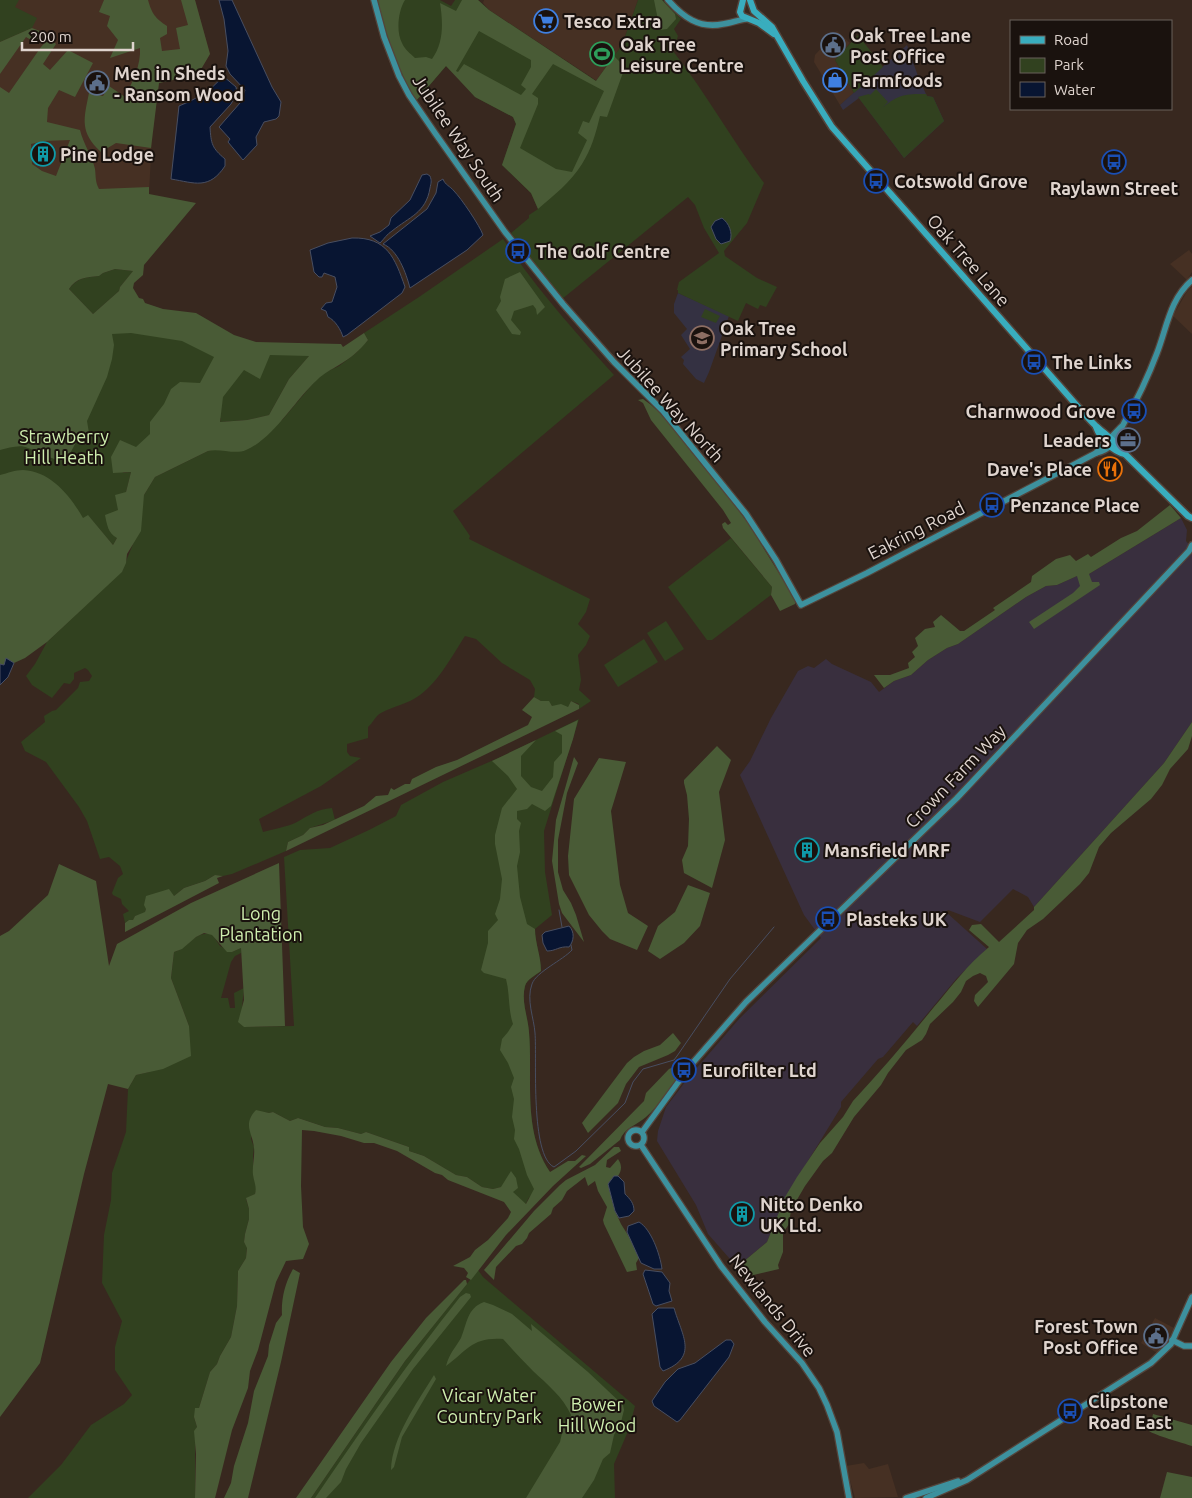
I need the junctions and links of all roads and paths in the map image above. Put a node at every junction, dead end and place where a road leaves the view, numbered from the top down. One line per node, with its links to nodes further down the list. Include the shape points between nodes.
1 (374, 0): 9 (street, Jubilee Way South, via 384,38 409,94)
2 (668, 0): 7 (street, via 683,16 696,23 712,26)
3 (743, 0): 5 (main road)
4 (752, 6): 5 (main road); 6 (main road, via 753,15); 8 (main road, Oak Tree Lane)
5 (741, 10): 6 (main road, Oak Tree Lane); 7 (street)
6 (747, 19): 7 (street); 8 (main road, Oak Tree Lane, via 759,22)
7 (733, 21)
8 (775, 34): 11 (main road, Oak Tree Lane, via 832,127)
9 (505, 232): 16 (street, Jubilee Way North, via 562,304 663,411 711,470 761,536)
10 (1192, 280): 11 (street, Eakring Road, via 1174,303 1148,376 1136,402)
11 (1110, 442): 12 (main road); 16 (street, Eakring Road, via 1102,452 1096,452)
12 (1190, 517): 13 (main road)
13 (1192, 524)
14 (1192, 545): 15 (street, Crown Farm Way)
15 (1191, 551): 17 (street, Crown Farm Way, via 956,798 746,1002 684,1073)
16 (801, 605)
17 (642, 1132): 18 (street, via 644,1140); 18 (street, via 633,1130 628,1138 631,1145)
18 (641, 1146): 23 (street, Newlands Drive, via 721,1266 814,1380 837,1432)
19 (1192, 1297): 20 (street)
20 (1172, 1340): 21 (street); 22 (street, via 1151,1363)
21 (1192, 1346)
22 (979, 1472): 24 (street); 25 (street)
23 (849, 1498)
24 (906, 1498)
25 (926, 1498)

